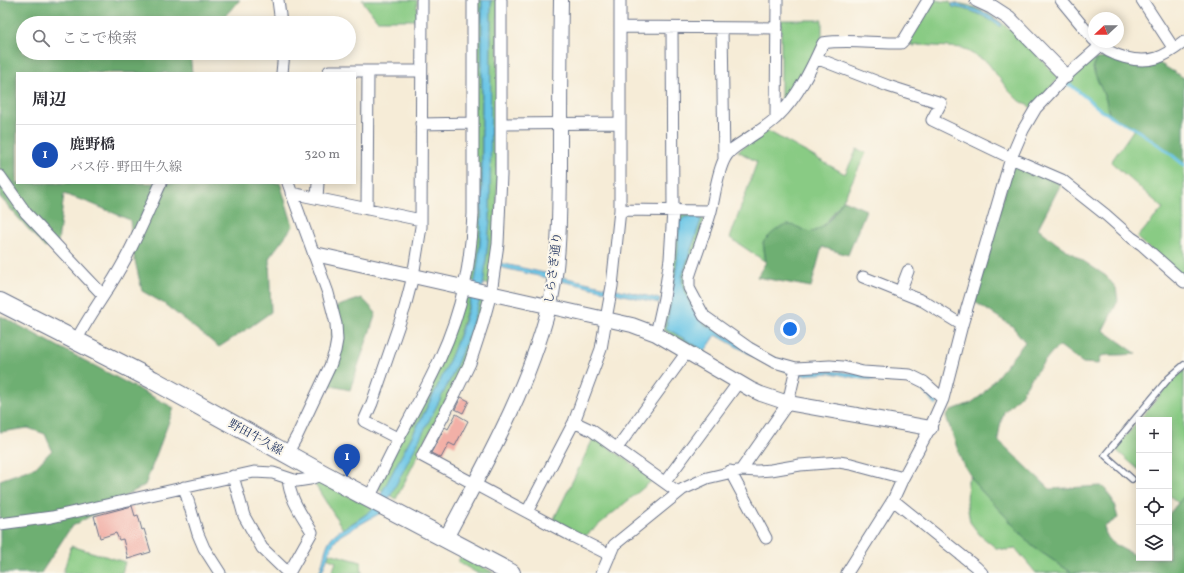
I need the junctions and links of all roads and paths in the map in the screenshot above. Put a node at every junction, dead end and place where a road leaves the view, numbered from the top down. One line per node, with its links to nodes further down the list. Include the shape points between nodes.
1 (278, 0): 12 (street)
2 (422, 0): 25 (street)
3 (473, 0): 30 (street)
4 (501, 0): 32 (street)
5 (561, 0): 33 (street, しらさぎ通り)
6 (620, 0): 13 (street)
7 (777, 0): 16 (street)
8 (928, 0): 22 (street, via 901,43 823,43)
9 (977, 0): 28 (street, via 1009,18)
10 (1061, 0): 17 (street)
11 (1142, 0): 21 (street)
12 (280, 16)
13 (620, 28): 14 (street); 34 (street)
14 (672, 28): 15 (street); 44 (street)
15 (722, 28): 16 (street); 36 (street)
16 (777, 28): 29 (street)
17 (1088, 33)
18 (1184, 42): 21 (street)
19 (1091, 48): 28 (street)
20 (1105, 48): 21 (street, via 1118,55 1140,60 1157,58)
21 (1174, 49)
22 (816, 58): 29 (street, via 800,87); 35 (street, via 941,103 932,120)
23 (283, 60): 26 (street)
24 (368, 71): 25 (street); 27 (street); 42 (street)
25 (421, 71): 31 (street)
26 (282, 72)
27 (329, 72)
28 (1066, 76): 35 (street, via 1036,108)
29 (776, 118): 36 (street, via 730,150)
30 (473, 123): 31 (street); 52 (street, via 473,214)
31 (421, 124): 46 (street)
32 (501, 124): 33 (street); 54 (street, via 498,244)
33 (560, 124): 34 (street); 57 (street, しらさぎ通り, via 558,232 554,284)
34 (620, 124): 43 (street)
35 (1011, 158): 51 (street, via 1062,180); 59 (street)
36 (724, 159): 45 (street)
37 (0, 176): 55 (street, via 26,213)
38 (161, 184): 55 (street, via 118,273)
39 (318, 184): 41 (street)
40 (290, 188): 41 (street); 47 (street)
41 (317, 198): 42 (street)
42 (367, 209): 46 (street)
43 (620, 210): 44 (street); 58 (street)
44 (673, 210): 45 (street); 60 (street, via 670,258)
45 (711, 211): 64 (street, via 689,277 689,288 696,303 704,316 749,348 774,362)
46 (421, 220): 49 (street)
47 (315, 254): 49 (street); 72 (street, via 333,310 336,351)
48 (908, 272): 53 (street)
49 (414, 276): 52 (street); 70 (street, via 364,421)
50 (863, 277): 53 (street)
51 (1184, 282)
52 (465, 288): 54 (street); 70 (street, via 437,366)
53 (900, 292): 59 (street, via 923,301)
54 (489, 293): 57 (street); 80 (street, via 470,363 422,456)
55 (103, 295): 61 (street)
56 (0, 302): 61 (main road, 野田牛久線)
57 (549, 306): 58 (street); 80 (street, しらさぎ通り, via 518,396)
58 (606, 319): 60 (street); 68 (street, via 601,349)
59 (962, 326): 66 (street)
60 (656, 334): 62 (street)
61 (76, 341): 72 (main road, 野田牛久線)
62 (687, 352): 65 (street); 71 (street)
63 (1184, 365): 78 (lane, via 1169,378 1105,455)
64 (796, 368): 66 (street, via 830,366 862,372 910,375 924,382); 67 (street)
65 (738, 383): 67 (street); 79 (street)
66 (943, 399): 69 (street)
67 (788, 403): 69 (street); 73 (street)
68 (574, 422): 71 (street); 85 (street)
69 (930, 428): 77 (street)
70 (399, 440): 84 (street)
71 (617, 448): 79 (street)
72 (287, 454): 74 (main road, 野田牛久線)
73 (735, 471): 77 (street, via 764,471 839,462); 82 (street, via 707,478); 88 (street)
74 (323, 474): 76 (street, via 302,481); 84 (main road, 野田牛久線)
75 (233, 476): 76 (street, via 264,472); 81 (street); 91 (street, via 244,516 262,548)
76 (288, 478): 91 (street, via 290,495 312,532)
77 (903, 478): 83 (street)
78 (1132, 479)
79 (665, 482): 82 (street)
80 (475, 484): 85 (street); 87 (street, しらさぎ通り)
81 (184, 487): 86 (street, via 52,517); 90 (street, via 198,534)
82 (678, 492): 89 (street, via 614,545)
83 (893, 500): 94 (street); 95 (street)
84 (377, 502): 87 (main road, 野田牛久線)
85 (527, 512): 89 (street)
86 (0, 524)
87 (446, 538): 92 (main road, 野田牛久線)
88 (766, 538)
89 (610, 555): 93 (street)
90 (220, 573)
91 (289, 573)
92 (511, 573)
93 (602, 573)
94 (847, 573)
95 (982, 573)

